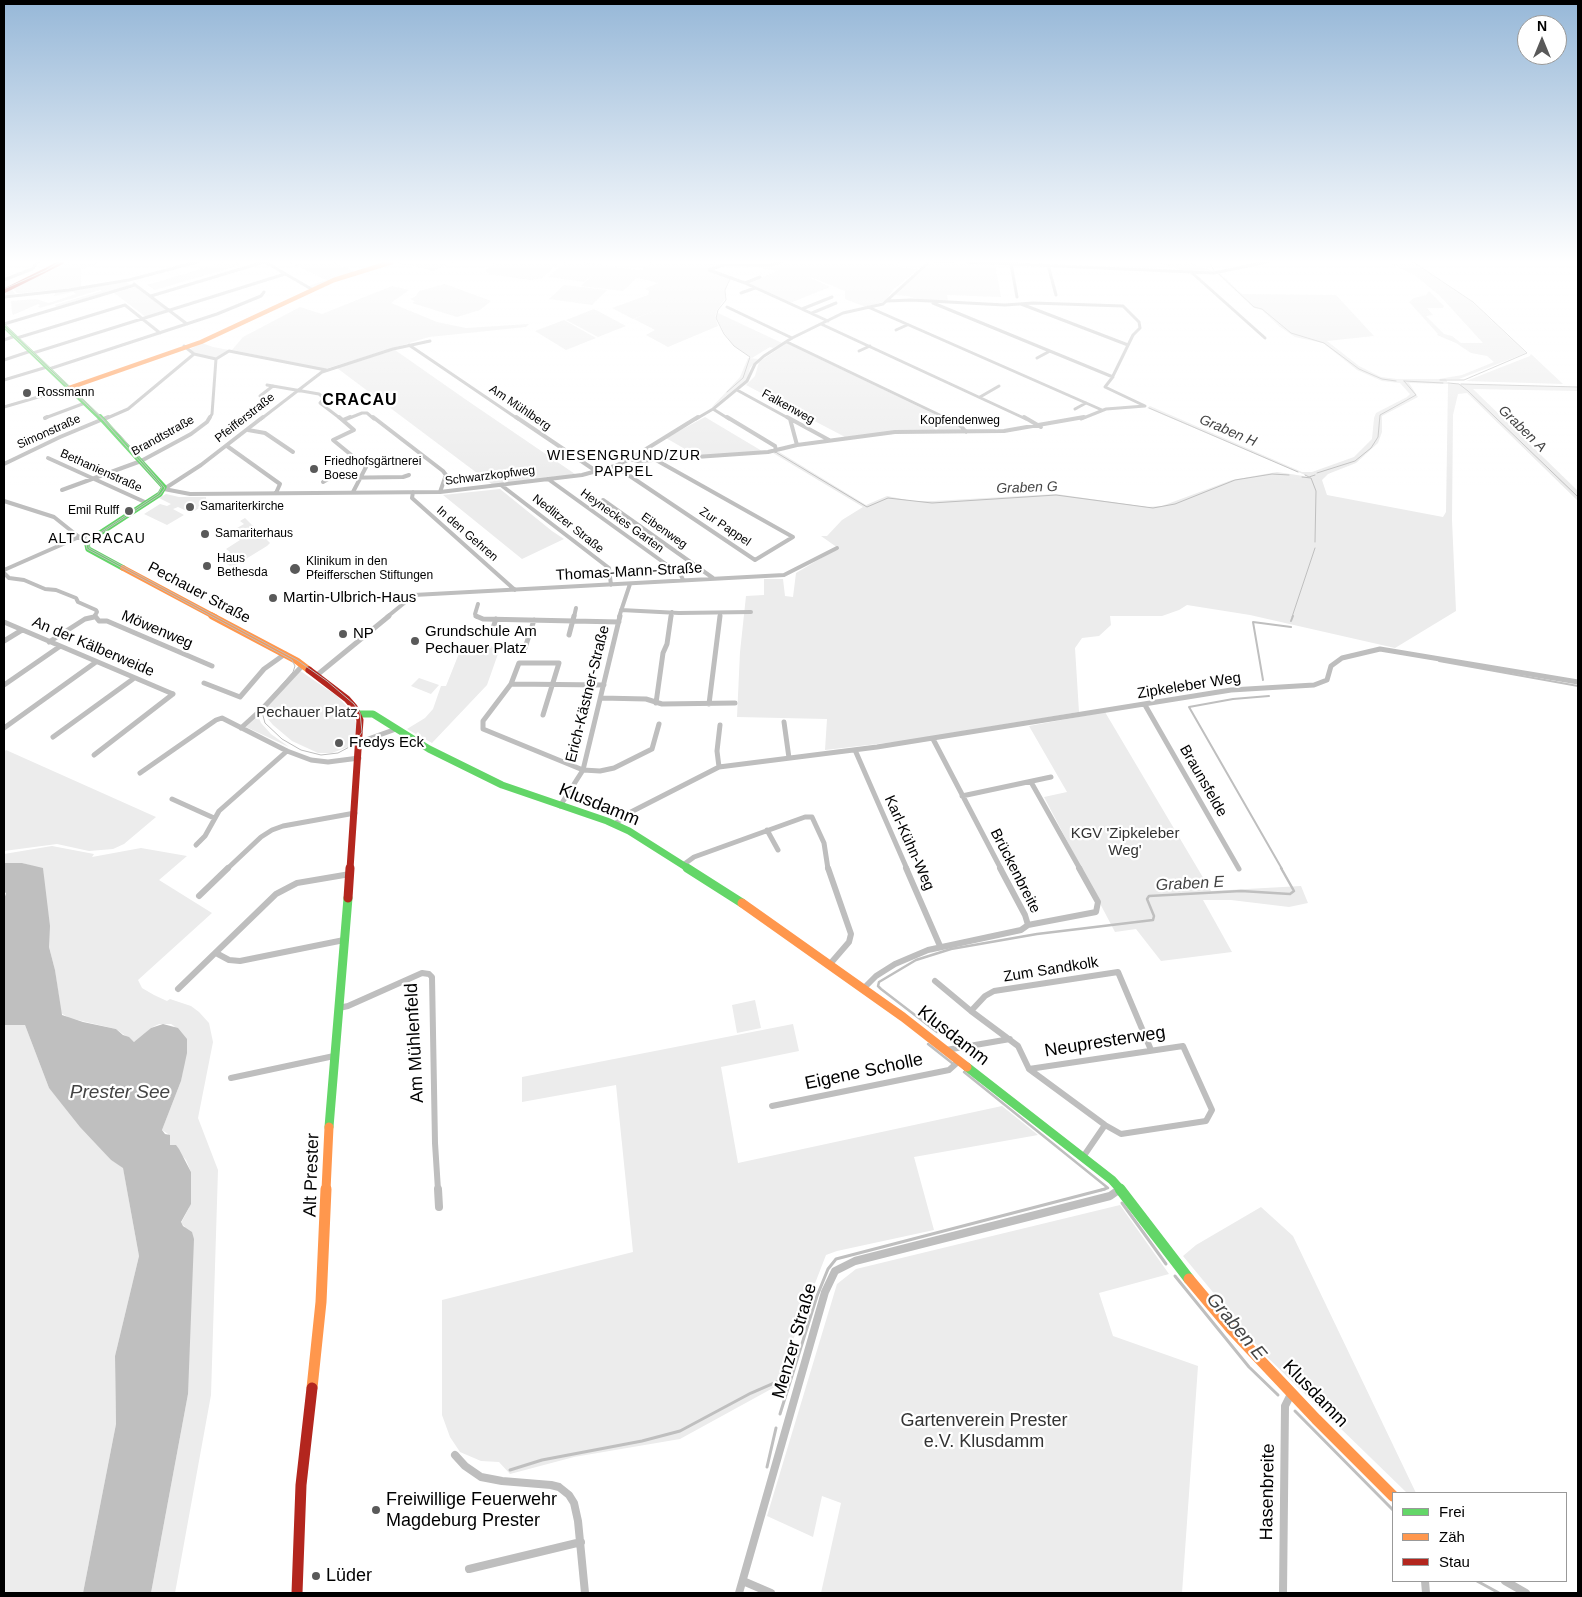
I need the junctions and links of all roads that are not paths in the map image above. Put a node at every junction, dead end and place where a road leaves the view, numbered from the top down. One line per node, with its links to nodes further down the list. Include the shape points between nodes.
1 (16, 337): 13 (street); 22 (main road)
2 (84, 337): 22 (street)
3 (149, 337): 27 (street)
4 (210, 337): 19 (main road)
5 (789, 337): 12 (street)
6 (795, 337): 12 (street, Schwarzkopfweg)
7 (849, 337): 18 (street)
8 (933, 337): 39 (street)
9 (1015, 337): 21 (street)
10 (1106, 337): 17 (street)
11 (1134, 337): 17 (street)
12 (792, 338): 15 (street, Schwarzkopfweg)
13 (4, 340)
14 (430, 341): 16 (street, Pfeifferstraße)
15 (787, 342): 35 (street, Schwarzkopfweg, via 756,362 750,378); 51 (street, via 941,415)
16 (409, 345): 28 (street, Pfeifferstraße); 63 (street, Am Mühlberg)
17 (1128, 345): 29 (street)
18 (870, 346): 20 (street); 38 (street)
19 (185, 347): 23 (street); 32 (main road)
20 (859, 351)
21 (1050, 351): 24 (street); 29 (street)
22 (32, 352): 26 (street); 27 (main road)
23 (194, 354): 25 (street); 47 (street, Simonstraße, via 131,408)
24 (1037, 358)
25 (216, 359): 28 (street, via 229,351); 60 (street, Brandtstraße, via 212,414 207,422)
26 (4, 360)
27 (48, 368): 30 (street); 32 (main road)
28 (326, 370): 36 (street, Pfeifferstraße)
29 (1113, 377): 44 (street, Kopfendenweg, via 1106,388 1145,406)
30 (4, 380)
31 (267, 385): 33 (street)
32 (68, 386): 40 (main road); 41 (street)
33 (273, 386): 36 (street); 37 (street)
34 (999, 386): 38 (street)
35 (737, 390): 42 (street, Schwarzkopfweg); 46 (street, Falkenweg)
36 (298, 391): 48 (street, via 320,394 324,398 320,403); 50 (street, Pfeifferstraße)
37 (260, 396)
38 (980, 397): 49 (street)
39 (1086, 403): 43 (street); 44 (street)
40 (84, 404): 45 (street); 47 (main road)
41 (4, 407)
42 (713, 409): 55 (street, via 775,446); 58 (street, Schwarzkopfweg)
43 (1075, 409)
44 (1102, 410): 49 (street, Kopfendenweg, via 1082,419)
45 (45, 418)
46 (790, 419): 52 (street, Falkenweg); 53 (street)
47 (104, 420): 60 (main road); 61 (street, Simonstraße)
48 (343, 420): 66 (street, via 354,431 333,442 366,467); 74 (street, via 367,413 443,471 446,475)
49 (1041, 427): 51 (street, Kopfendenweg, via 1004,432)
50 (248, 430): 54 (street, Pfeifferstraße); 56 (street, via 265,433)
51 (966, 432): 52 (street, Kopfendenweg, via 894,432)
52 (830, 441): 53 (street, Kopfendenweg)
53 (797, 445): 55 (street, Kopfendenweg)
54 (227, 446): 70 (street, Pfeifferstraße); 75 (street, via 280,484)
55 (776, 451): 59 (street, Kopfendenweg)
56 (293, 452)
57 (48, 458): 65 (street, Bethanienstraße)
58 (630, 459): 59 (street, Kopfendenweg); 62 (street, Schwarzkopfweg)
59 (655, 460): 62 (street, Zur Pappel, via 793,537 755,560)
60 (141, 461): 65 (street, Brandtstraße); 70 (main road)
61 (4, 464)
62 (615, 466): 63 (street, Schwarzkopfweg)
63 (596, 471): 67 (street, Schwarzkopfweg)
64 (409, 475): 66 (street)
65 (93, 478): 71 (street, Brandtstraße); 78 (street, Bethanienstraße, via 95,482)
66 (361, 478): 68 (street, via 330,478); 72 (street)
67 (547, 479): 69 (street, Schwarzkopfweg); 85 (street, Heyneckes Garten, via 681,575)
68 (322, 482)
69 (501, 485): 74 (street, Schwarzkopfweg); 87 (street, Nedlitzer Straße, via 609,568)
70 (164, 489): 75 (street, Schwarzkopfweg, via 190,494); 78 (main road, Pfeifferstraße)
71 (62, 490)
72 (353, 492): 73 (street, Schwarzkopfweg); 75 (street, Schwarzkopfweg)
73 (413, 492): 74 (street, Schwarzkopfweg); 88 (street, In den Gehren, via 412,498)
74 (440, 492)
75 (276, 493)
76 (603, 500): 84 (street, Eibenweg)
77 (4, 501): 80 (street, via 54,517)
78 (146, 503): 79 (main road, Pfeifferstraße)
79 (99, 533): 80 (street); 81 (main road, Pfeifferstraße)
80 (79, 537): 81 (street); 83 (street)
81 (88, 542): 108 (main road, Pechauer Straße, via 88,548 97,555)
82 (837, 548): 84 (street, Thomas-Mann-Straße, via 784,575)
83 (4, 572): 95 (street, Möwenweg, via 9,578 76,598 96,610)
84 (713, 579): 85 (street, Thomas-Mann-Straße)
85 (683, 580): 86 (street, Thomas-Mann-Straße)
86 (630, 584): 87 (street, Thomas-Mann-Straße); 91 (street, Erich-Kästner-Straße)
87 (611, 585): 88 (street, Thomas-Mann-Straße)
88 (515, 590): 112 (street, Thomas-Mann-Straße, via 411,597)
89 (478, 604): 96 (street, via 477,618)
90 (576, 608): 98 (street)
91 (621, 610): 92 (street); 100 (street, Erich-Kästner-Straße)
92 (672, 612): 94 (street); 121 (street)
93 (751, 612): 94 (street)
94 (720, 613): 123 (street)
95 (94, 617): 105 (street, via 85,619); 111 (street, Möwenweg)
96 (496, 619): 97 (street); 102 (street)
97 (534, 620): 98 (street); 107 (street)
98 (573, 621): 100 (street); 103 (street)
99 (4, 622): 101 (street, An der Kälberweide)
100 (619, 622): 119 (street, Erich-Kästner-Straße)
101 (22, 630): 104 (street); 105 (street, An der Kälberweide)
102 (491, 634)
103 (569, 635)
104 (4, 641)
105 (49, 642): 106 (street, An der Kälberweide)
106 (60, 647): 109 (street, An der Kälberweide); 118 (street)
107 (525, 648)
108 (285, 654): 110 (main road, Pechauer Straße); 115 (street, via 266,668 240,697)
109 (96, 662): 113 (street, An der Kälberweide); 130 (street)
110 (303, 665): 112 (main road); 131 (street)
111 (212, 666)
112 (317, 675): 125 (main road, via 347,699)
113 (133, 679): 133 (street); 138 (street, An der Kälberweide, via 173,694)
114 (1578, 682): 124 (street, Zipkeleber Weg, via 1380,649 1342,658 1331,666 1327,680 1319,684 1231,690)
115 (204, 683)
116 (511, 684): 117 (street); 117 (street, via 519,663 559,663); 142 (street, via 483,721 483,729)
117 (552, 684): 119 (street); 126 (street)
118 (4, 685)
119 (604, 686): 120 (street, Erich-Kästner-Straße)
120 (601, 698): 121 (street, via 646,699); 142 (street, Erich-Kästner-Straße)
121 (656, 703): 123 (street)
122 (735, 703): 123 (street)
123 (709, 704)
124 (1145, 705): 135 (street, Zipkeleber Weg); 156 (street, Braunsfelde)
125 (358, 714): 132 (main road, Klusdamm, via 373,714); 134 (main road)
126 (543, 715)
127 (784, 722): 140 (street)
128 (659, 724): 142 (street, via 651,750 610,770)
129 (720, 725): 141 (street)
130 (4, 728)
131 (241, 728): 137 (street); 143 (street, via 222,718 216,720)
132 (396, 729): 134 (street); 148 (main road, Klusdamm, via 458,765)
133 (54, 737)
134 (360, 739): 139 (main road)
135 (933, 739): 136 (street, Zipkeleber Weg); 146 (street, Brückenbreite)
136 (855, 750): 140 (street, Zipkeleber Weg); 161 (street, Karl-Kühn-Weg)
137 (287, 751): 139 (street, via 319,762); 150 (street)
138 (94, 755)
139 (359, 758): 149 (main road, Alt Prester)
140 (789, 758): 141 (street, Zipkeleber Weg)
141 (719, 767): 151 (street, Zipkeleber Weg)
142 (583, 770): 148 (street, Erich-Kästner-Straße)
143 (140, 773)
144 (1051, 778): 145 (street)
145 (1031, 782): 146 (street); 159 (street, Brückenbreite, via 1099,906 1094,913)
146 (962, 796): 159 (street, Brückenbreite)
147 (172, 800): 150 (street)
148 (560, 806): 151 (main road, Klusdamm)
149 (355, 813): 157 (main road, Alt Prester); 158 (street, via 272,830)
150 (214, 818): 153 (street)
151 (614, 824): 155 (main road, Klusdamm)
152 (767, 830): 154 (street); 155 (street, via 694,857); 163 (street, via 806,816 815,820 825,846 829,874 852,935)
153 (196, 845)
154 (778, 850)
155 (683, 865): 163 (main road, Klusdamm)
156 (1239, 869)
157 (350, 874): 160 (main road, Alt Prester); 162 (street, via 294,884 277,893)
158 (199, 896)
159 (1028, 925): 161 (street, via 1021,930)
160 (344, 940): 162 (street, via 244,960 232,961); 167 (main road, Alt Prester)
161 (940, 946): 165 (street, via 895,964)
162 (216, 953): 166 (street)
163 (830, 964): 165 (main road, Klusdamm)
164 (935, 982): 168 (street)
165 (864, 988): 170 (main road, Klusdamm)
166 (178, 989)
167 (339, 1008): 172 (main road, Alt Prester); 180 (street, Am Mühlenfeld, via 422,974 432,977)
168 (971, 1011): 169 (street); 171 (street, Zum Sandkolk, via 994,991 1118,972)
169 (1010, 1039): 170 (street); 174 (street, via 1018,1046)
170 (945, 1050): 173 (main road, Klusdamm)
171 (1151, 1050): 174 (street, Neupresterweg); 177 (street, Neupresterweg, via 1183,1046 1212,1110 1206,1121 1121,1134)
172 (334, 1056): 175 (street); 188 (main road, Alt Prester, via 321,1302 300,1492)
173 (959, 1061): 176 (street, Eigene Scholle, via 949,1070); 178 (main road, Klusdamm)
174 (1029, 1069): 177 (street, Neupresterweg)
175 (231, 1078)
176 (772, 1106)
177 (1105, 1125): 178 (street)
178 (1082, 1157): 179 (main road, Klusdamm)
179 (1120, 1189): 181 (main road, Klusdamm, via 1213,1309); 186 (street, Menzer Straße, via 1110,1196 855,1261 835,1271 825,1292)
180 (439, 1206)
181 (1292, 1394): 183 (main road, Klusdamm); 192 (street, Hasenbreite, via 1285,1406)
182 (455, 1455): 184 (street, via 481,1477 551,1485 564,1490 575,1506)
183 (1392, 1495)
184 (581, 1542): 185 (street); 189 (street)
185 (469, 1569)
186 (743, 1581): 190 (street, Menzer Straße); 191 (street)
187 (1507, 1582): 193 (street)
188 (297, 1593)
189 (584, 1593)
190 (739, 1593)
191 (771, 1593)
192 (1283, 1593)
193 (1526, 1593)

